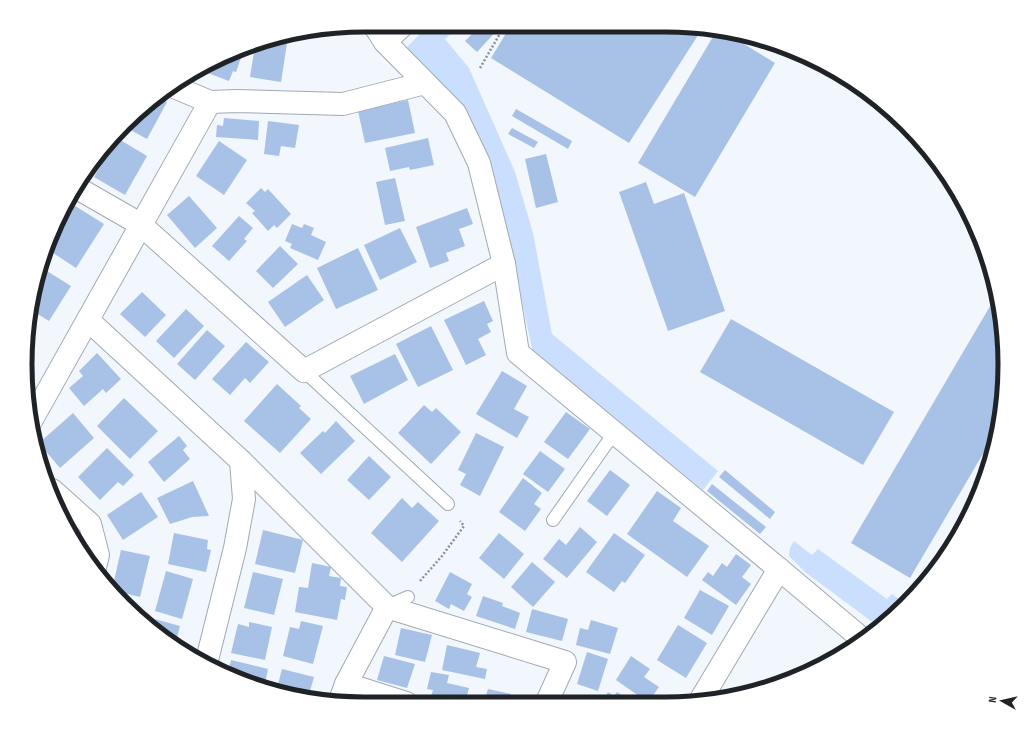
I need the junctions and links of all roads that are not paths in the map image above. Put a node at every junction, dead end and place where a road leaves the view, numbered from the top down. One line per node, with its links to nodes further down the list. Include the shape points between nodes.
1 (379, 33): 2 (street)
2 (425, 83): 4 (street, via 343,104 236,100); 7 (street, via 455,113 479,163)
3 (179, 89): 4 (street)
4 (210, 102): 6 (street)
5 (82, 190): 6 (street)
6 (140, 224): 8 (street); 9 (street)
7 (504, 264): 9 (street); 11 (street, via 518,353)
8 (88, 320): 10 (street); 12 (street)
9 (304, 371): 14 (lane)
10 (36, 414)
11 (614, 432): 15 (lane); 17 (street)
12 (241, 461): 19 (street); 21 (street, via 244,499 235,548)
13 (59, 496): 16 (street, via 90,524 98,555)
14 (448, 504)
15 (553, 520)
16 (97, 561)
17 (779, 569): 20 (street); 23 (street)
18 (408, 596): 19 (lane)
19 (387, 607): 22 (street); 25 (street, via 565,662)
20 (858, 635)
21 (208, 658)
22 (342, 693): 24 (street)
23 (704, 694)
24 (368, 697)
25 (549, 697)

